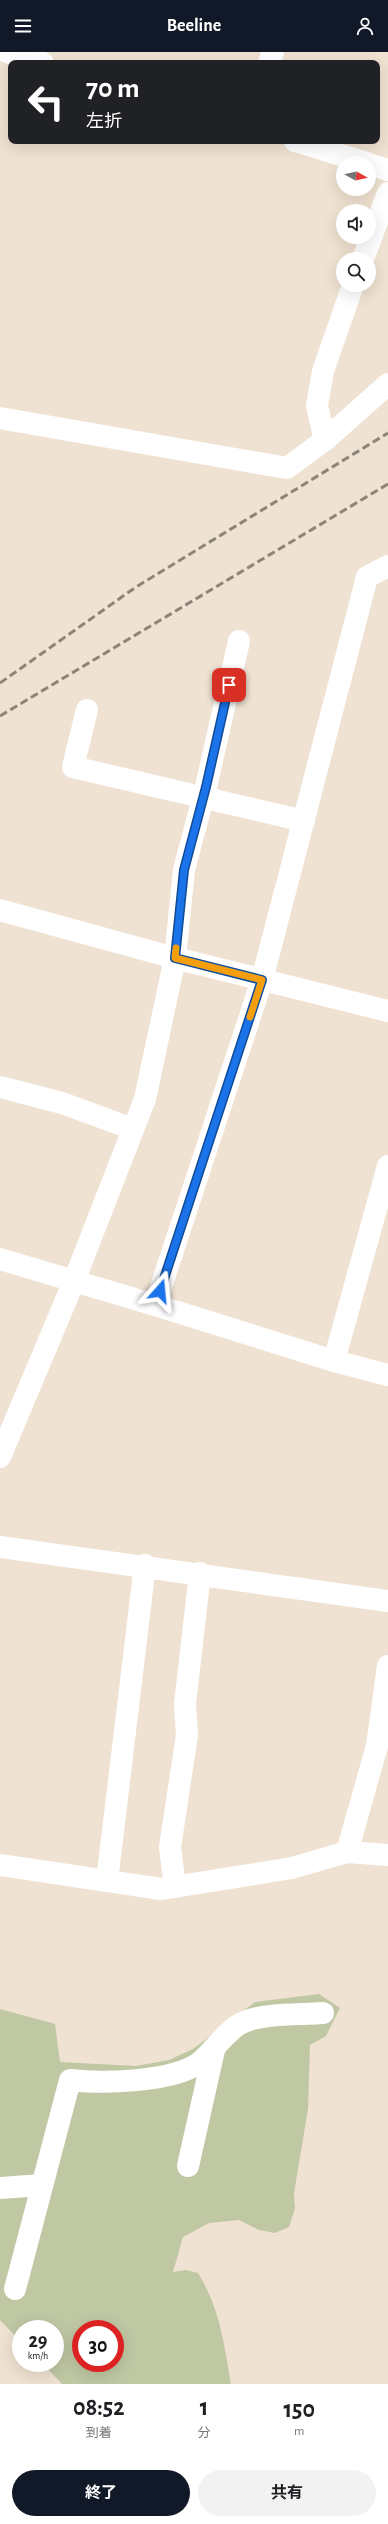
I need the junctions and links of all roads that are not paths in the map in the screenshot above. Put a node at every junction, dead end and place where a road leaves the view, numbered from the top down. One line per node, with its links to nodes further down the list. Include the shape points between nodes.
1 (7, 52): 2 (street)
2 (33, 60)
3 (305, 144): 4 (street)
4 (345, 156)
5 (376, 166): 6 (street)
6 (388, 170)
7 (388, 193): 8 (street)
8 (366, 252)
9 (351, 292): 12 (street, via 323,371 317,406)
10 (388, 384): 12 (street)
11 (0, 418): 12 (street, via 287,468)
12 (325, 440)
13 (388, 566): 17 (street, via 367,577)
14 (239, 641): 16 (street)
15 (87, 710): 16 (street, via 73,767)
16 (204, 796): 17 (street); 19 (street, via 184,870)
17 (304, 821): 20 (street)
18 (0, 910): 19 (street)
19 (175, 958): 20 (street); 23 (street, via 145,1099)
20 (262, 980): 21 (street); 27 (street)
21 (388, 1011)
22 (0, 1087): 23 (street, via 62,1103)
23 (133, 1129): 26 (street)
24 (388, 1166): 28 (street)
25 (0, 1259): 26 (street)
26 (74, 1281): 27 (street); 30 (street)
27 (155, 1306): 28 (street)
28 (334, 1361): 29 (street)
29 (388, 1375)
30 (0, 1457)
31 (0, 1546): 32 (street)
32 (145, 1565): 33 (street); 39 (street)
33 (200, 1573): 34 (street); 40 (street, via 185,1704 187,1735 170,1847)
34 (388, 1601)
35 (388, 1666): 36 (street, via 377,1746)
36 (347, 1852): 37 (street); 40 (street, via 292,1868)
37 (388, 1855)
38 (0, 1865): 39 (street)
39 (107, 1881): 40 (street, via 160,1889)
40 (175, 1887)
41 (323, 2014): 42 (street, via 268,2017 244,2022)
42 (214, 2050): 43 (street); 44 (street, via 197,2064 175,2073 95,2083 70,2080)
43 (188, 2166)
44 (42, 2185): 45 (street); 46 (street)
45 (0, 2188)
46 (15, 2289)

